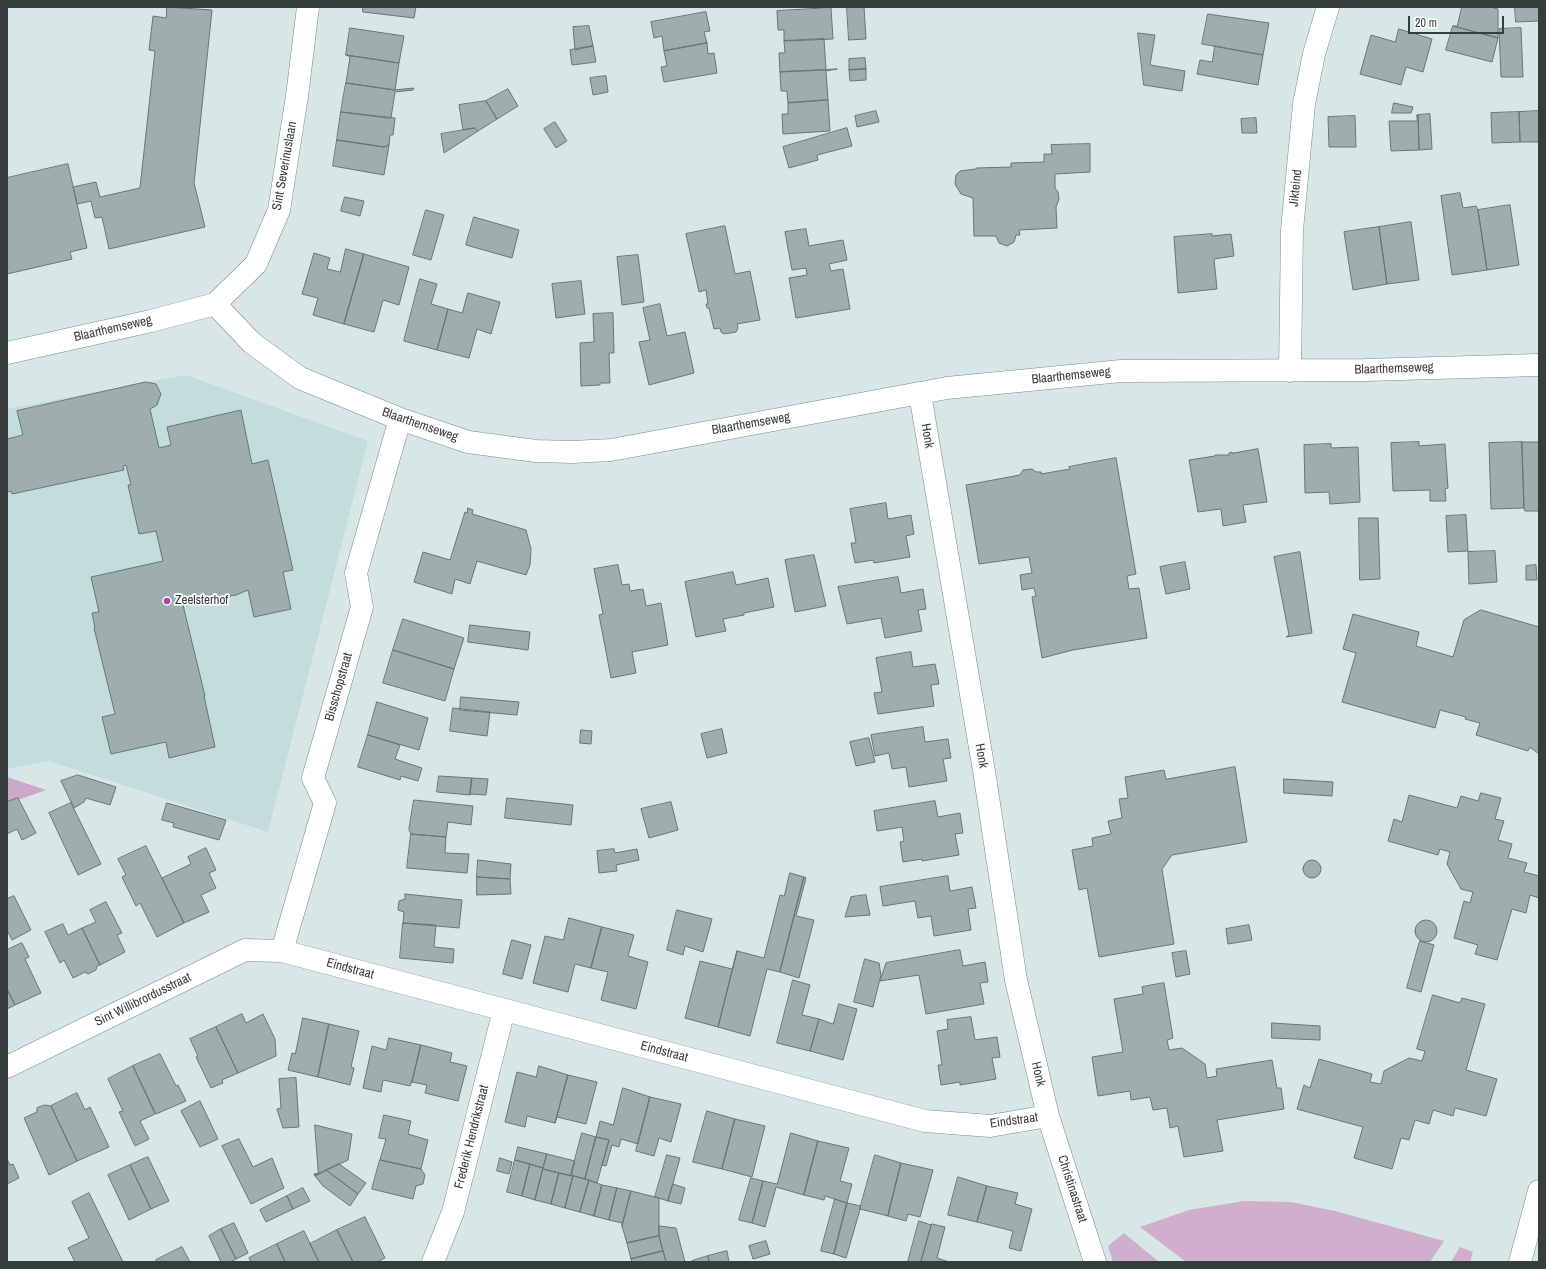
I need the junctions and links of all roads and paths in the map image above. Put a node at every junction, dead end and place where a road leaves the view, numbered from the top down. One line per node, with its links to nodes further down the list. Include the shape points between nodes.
1 (308, 7): 3 (street, Sint Severinuslaan, via 279,210 256,264)
2 (1328, 7): 6 (street, Jikteind, via 1314,54 1304,104 1292,230)
3 (215, 304): 4 (street, Blaarthemseweg); 8 (street, Blaarthemseweg, via 252,344 300,378)
4 (7, 353)
5 (1539, 365): 6 (street, Blaarthemseweg)
6 (1290, 371): 7 (street, Blaarthemseweg, via 1120,371 947,388)
7 (920, 394): 8 (street, Blaarthemseweg, via 611,450 572,452 536,451 468,442); 12 (street, Honk, via 984,771 1016,980)
8 (400, 419): 9 (street, Bisschopstraat, via 356,573 362,607 313,778 325,803)
9 (282, 951): 10 (street, Eindstraat); 11 (street, Sint Willibrordusstraat, via 245,950)
10 (504, 1010): 12 (street, Eindstraat, via 925,1121 990,1126); 14 (street, Frederik Hendrikstraat, via 453,1212)
11 (7, 1067)
12 (1048, 1116): 15 (street, Christinastraat)
13 (1539, 1191): 16 (street)
14 (433, 1262)
15 (1095, 1262)
16 (1520, 1262)

